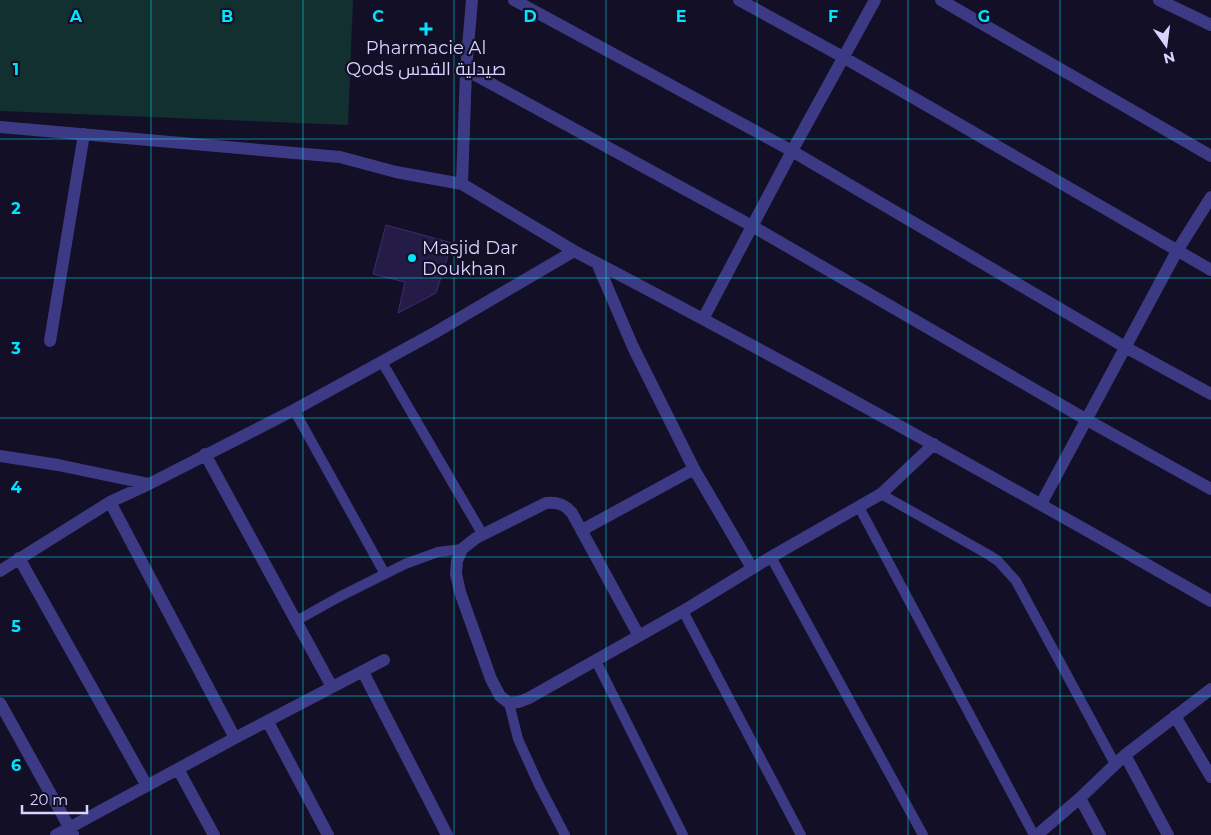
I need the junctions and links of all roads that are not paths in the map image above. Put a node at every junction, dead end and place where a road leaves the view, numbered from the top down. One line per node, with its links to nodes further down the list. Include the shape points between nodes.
1 (472, 0): 9 (street)
2 (514, 0): 12 (street)
3 (739, 0): 8 (street)
4 (875, 0): 8 (street)
5 (941, 0): 13 (street)
6 (1159, 0): 7 (street)
7 (1211, 26)
8 (843, 57): 12 (street); 18 (street)
9 (466, 70): 14 (street); 16 (street)
10 (0, 127): 11 (street)
11 (84, 134): 14 (street, via 340,157 396,172); 22 (street)
12 (792, 151): 16 (street); 23 (street)
13 (1211, 156)
14 (462, 184): 17 (street)
15 (1211, 197): 18 (street)
16 (752, 226): 21 (street); 27 (street)
17 (574, 251): 19 (street); 24 (street)
18 (1176, 251): 20 (street); 23 (street)
19 (597, 263): 21 (street); 31 (street, via 633,347)
20 (1211, 270)
21 (703, 319): 28 (street)
22 (50, 341)
23 (1125, 347): 25 (street); 27 (street)
24 (382, 362): 26 (street); 39 (lane)
25 (1211, 394)
26 (294, 410): 29 (street); 45 (lane)
27 (1087, 420): 33 (street); 36 (street)
28 (934, 444): 34 (street); 36 (street)
29 (205, 454): 32 (street); 48 (street)
30 (0, 456): 32 (street)
31 (694, 469): 38 (street); 43 (street)
32 (149, 484): 35 (street)
33 (1211, 489)
34 (881, 494): 37 (street); 60 (lane, via 989,554 1016,581)
35 (110, 502): 42 (street); 59 (street)
36 (1041, 504): 46 (street)
37 (860, 507): 41 (street); 74 (lane)
38 (582, 530): 39 (street, via 572,512 557,502 546,503); 49 (street)
39 (483, 535): 40 (street)
40 (462, 549): 45 (lane, via 438,552); 56 (street, via 456,561 460,592 491,680 500,696)
41 (770, 557): 43 (street); 73 (lane)
42 (19, 558): 44 (street); 63 (street)
43 (752, 568): 47 (street)
44 (0, 571)
45 (385, 574): 48 (lane)
46 (1211, 601)
47 (683, 611): 49 (street); 72 (lane)
48 (296, 621): 53 (street)
49 (639, 636): 51 (street)
50 (384, 660): 52 (street)
51 (596, 661): 56 (street, via 529,698); 71 (lane)
52 (362, 672): 53 (street); 69 (street)
53 (332, 687): 58 (street)
54 (1211, 689): 57 (street)
55 (0, 703): 65 (street)
56 (509, 703): 70 (lane, via 518,739)
57 (1175, 716): 60 (street); 62 (street)
58 (268, 722): 59 (street); 68 (street)
59 (235, 738): 61 (street)
60 (1120, 760): 64 (street); 76 (street)
61 (178, 769): 63 (street); 67 (street)
62 (1211, 777)
63 (147, 786): 65 (street)
64 (1080, 798): 74 (street); 75 (street)
65 (71, 831): 66 (street)
66 (56, 835)
67 (214, 835)
68 (328, 835)
69 (447, 835)
70 (565, 835)
71 (683, 835)
72 (801, 835)
73 (924, 835)
74 (1035, 835)
75 (1100, 835)
76 (1168, 835)

